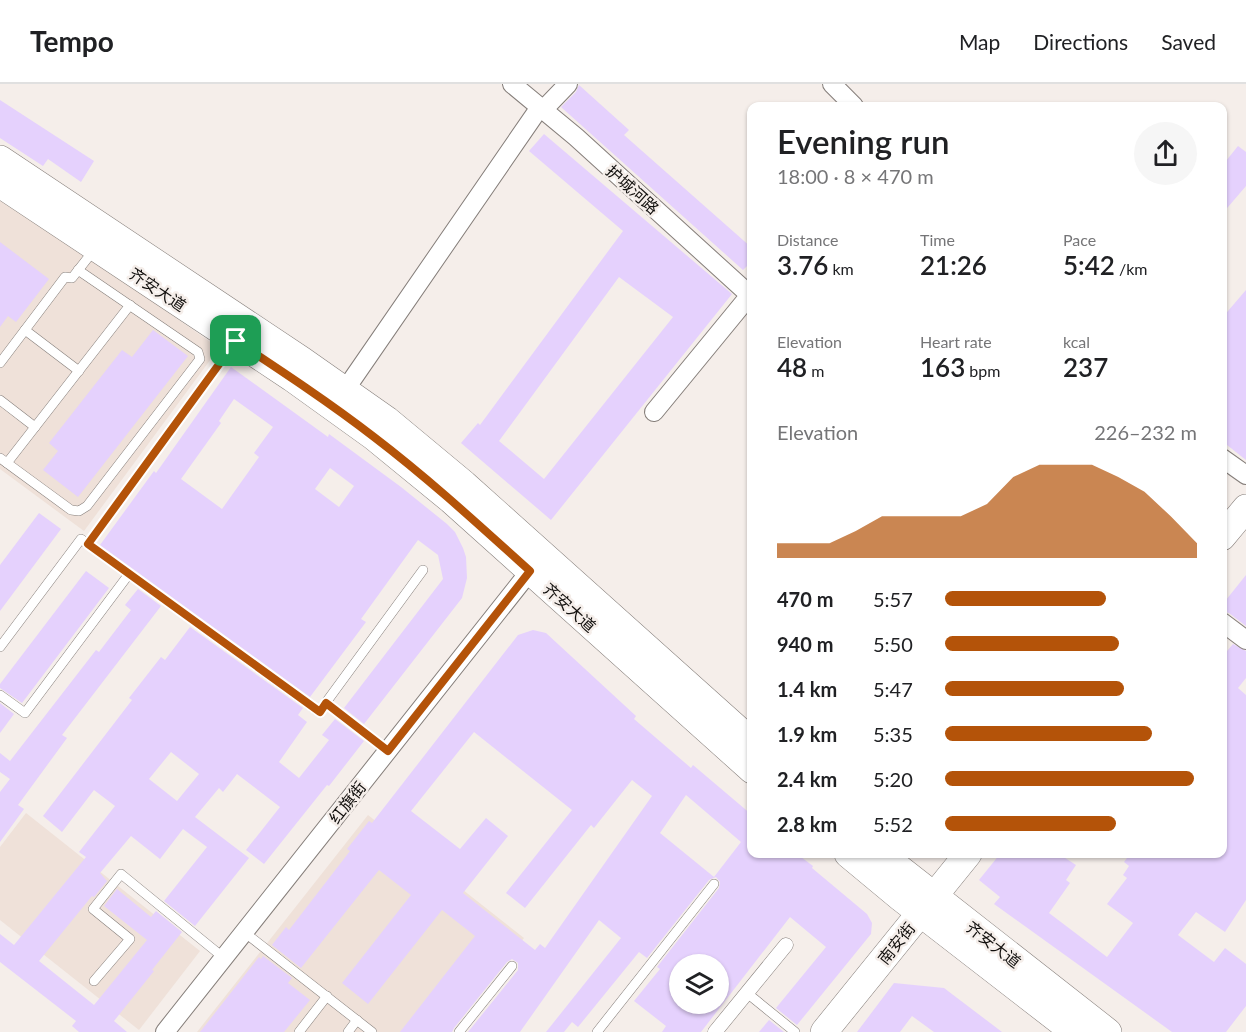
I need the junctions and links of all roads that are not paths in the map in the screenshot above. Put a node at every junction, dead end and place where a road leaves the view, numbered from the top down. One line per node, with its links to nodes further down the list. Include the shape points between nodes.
1 (512, 84): 5 (street, 护城河路)
2 (568, 84): 5 (street)
3 (832, 84): 4 (street)
4 (850, 102)
5 (542, 108): 10 (street, 护城河路); 17 (street)
6 (0, 159): 14 (main road, 齐安大道)
7 (0, 184): 8 (main road, 齐安大道)
8 (95, 248): 9 (lane); 14 (main road, 齐安大道)
9 (78, 270): 12 (lane); 13 (lane, via 72,278 65,277)
10 (747, 292)
11 (747, 301): 19 (street)
12 (130, 305): 16 (lane); 21 (lane, via 198,352 200,359 87,506 71,510)
13 (25, 330): 15 (lane); 16 (lane)
14 (242, 333): 17 (main road, 齐安大道); 26 (lane); 28 (main road, 齐安大道, via 451,500)
15 (0, 363)
16 (79, 370): 20 (lane)
17 (345, 390): 35 (main road, 齐安大道, via 464,484)
18 (0, 400): 20 (lane)
19 (654, 412)
20 (35, 427): 21 (lane)
21 (4, 460)
22 (1227, 462): 23 (street)
23 (1246, 475)
24 (1246, 508): 25 (main road)
25 (1227, 531)
26 (88, 544): 29 (lane); 32 (lane, via 81,539)
27 (423, 570): 34 (lane)
28 (530, 571): 36 (street, 红旗街); 37 (main road, 齐安大道)
29 (129, 574): 33 (lane, via 25,713); 34 (lane, via 320,712)
30 (1227, 626): 31 (street)
31 (1246, 640)
32 (0, 647)
33 (0, 695)
34 (326, 703): 36 (lane)
35 (747, 738)
36 (388, 751): 43 (street, 红旗街)
37 (747, 766)
38 (854, 858): 42 (main road, 齐安大道)
39 (884, 858): 42 (main road, 齐安大道)
40 (965, 858): 42 (main road, 南安街)
41 (714, 884): 56 (lane)
42 (927, 904): 59 (main road, 南安街); 60 (main road, 齐安大道); 61 (main road, 齐安大道)
43 (244, 932): 45 (street, 红旗街); 49 (lane)
44 (786, 945): 48 (street)
45 (224, 958): 47 (lane, via 121,874 93,909 130,939); 51 (street, 红旗街)
46 (512, 966): 55 (lane)
47 (94, 981)
48 (747, 993): 57 (street); 58 (lane)
49 (327, 996): 50 (lane); 52 (lane)
50 (357, 1020): 53 (lane); 54 (lane)
51 (165, 1032)
52 (299, 1032)
53 (348, 1032)
54 (372, 1032)
55 (459, 1032)
56 (597, 1032)
57 (715, 1032)
58 (795, 1032)
59 (824, 1032)
60 (1074, 1032)
61 (1108, 1032)

